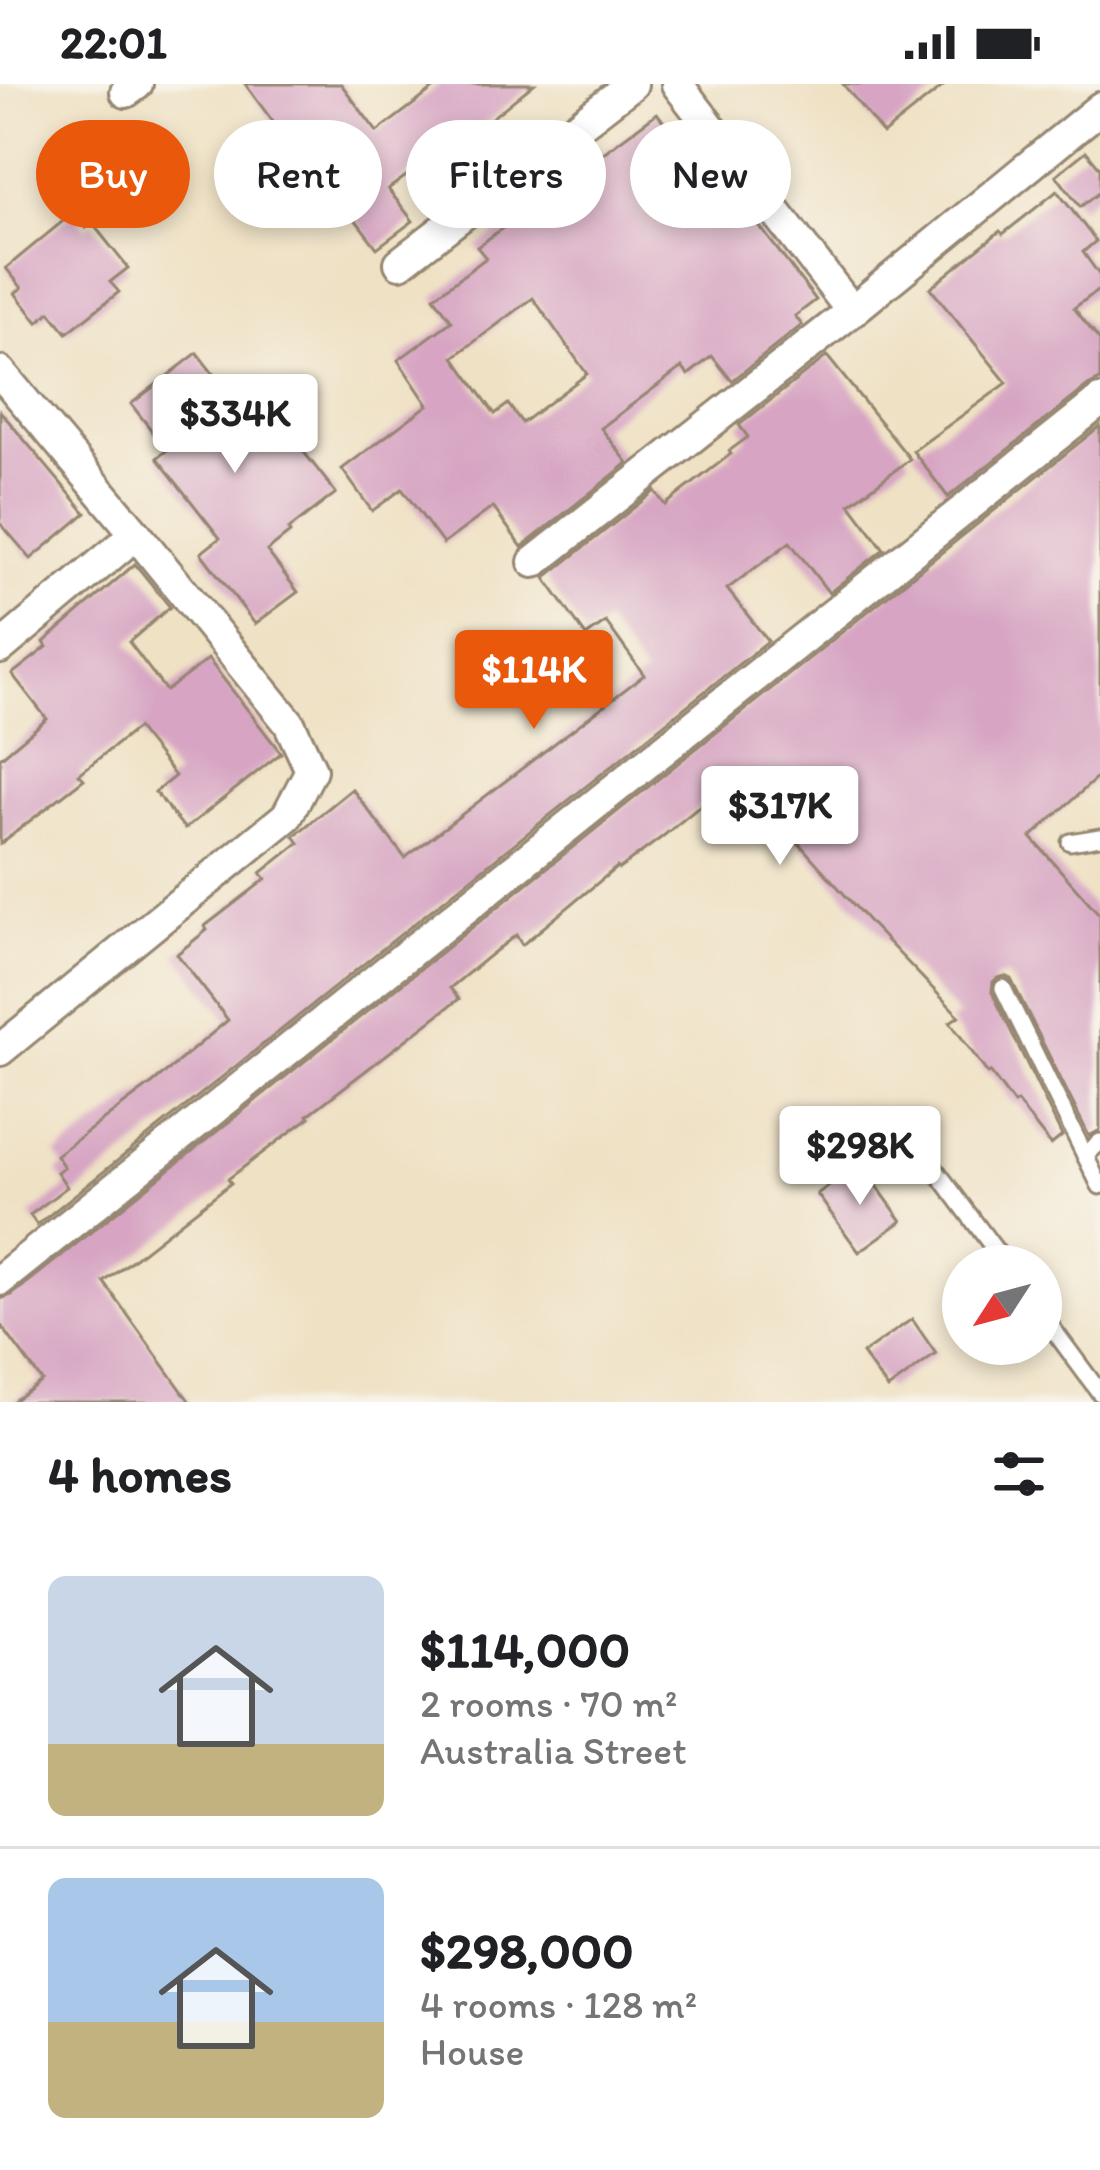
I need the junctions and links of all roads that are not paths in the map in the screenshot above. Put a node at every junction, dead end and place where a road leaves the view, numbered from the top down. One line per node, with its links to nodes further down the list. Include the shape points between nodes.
1 (632, 84): 4 (street)
2 (677, 84): 5 (street)
3 (1100, 108): 5 (street)
4 (400, 263)
5 (852, 310): 9 (street)
6 (0, 372): 8 (street)
7 (1100, 401): 20 (street)
8 (136, 534): 10 (street); 14 (street, via 289,723 310,770 287,815)
9 (534, 562)
10 (0, 648)
11 (1100, 837): 12 (lane)
12 (1070, 842)
13 (1003, 988): 17 (lane)
14 (0, 1050)
15 (1100, 1142): 17 (lane)
16 (918, 1146): 19 (lane)
17 (1085, 1156): 18 (lane)
18 (1100, 1186)
19 (991, 1245)
20 (0, 1280)
21 (1062, 1341): 22 (lane)
22 (1100, 1393)

